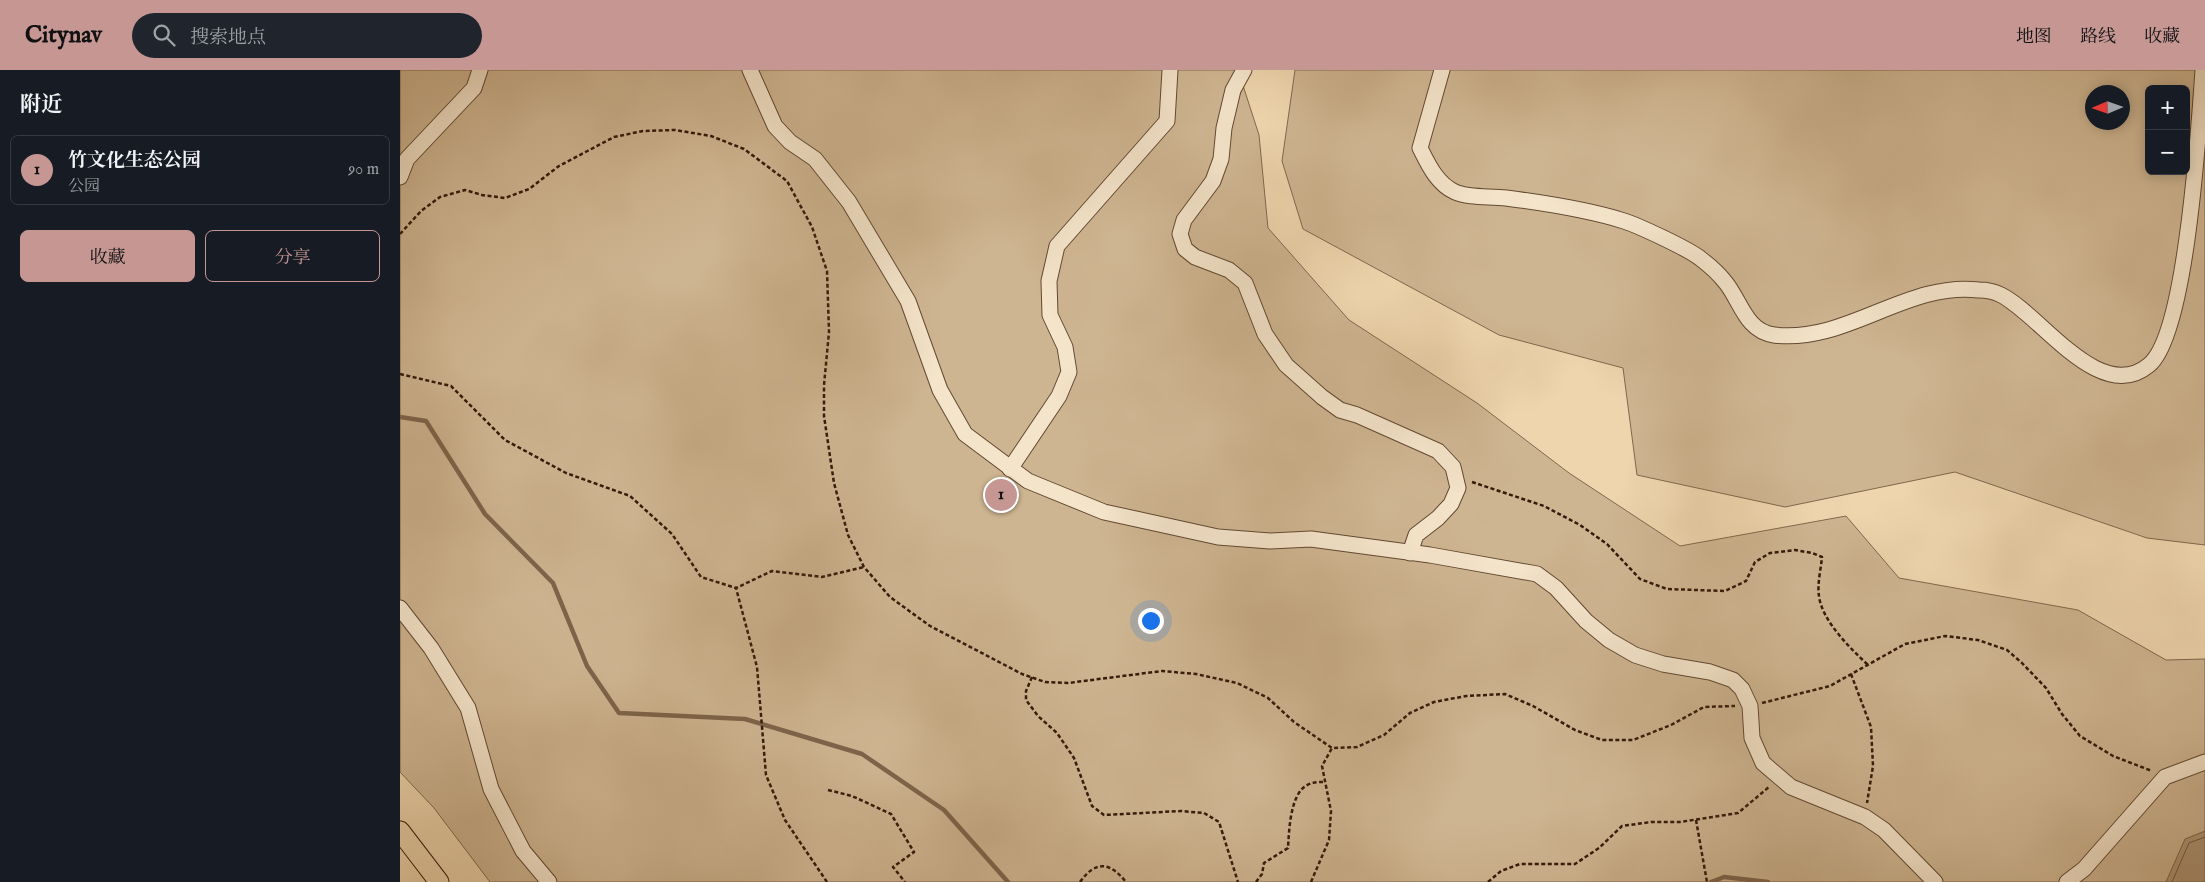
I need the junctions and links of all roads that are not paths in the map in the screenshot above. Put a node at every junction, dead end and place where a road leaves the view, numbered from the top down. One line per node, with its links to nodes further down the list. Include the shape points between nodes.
1 (480, 70): 7 (street, via 474,88 406,159)
2 (750, 70): 8 (street, via 775,126 790,142 815,159 849,202 908,301 940,390 965,434)
3 (1170, 70): 8 (street, via 1167,121 1057,246 1049,281 1050,314 1065,347 1069,372 1059,396)
4 (1244, 70): 9 (street, via 1233,90 1221,159 1213,181 1184,220 1180,234 1185,249 1229,270 1246,283 1265,334 1286,365 1301,379 1340,410 1438,451 1453,467 1458,488 1438,518 1416,535)
5 (1442, 70): 6 (street, via 1420,148 1441,183 1456,193 1552,204 1625,222 1699,257 1725,282 1754,328 1772,334 1797,336 1825,331 1898,304 1957,290 1978,289 2000,294 2072,353 2099,371 2115,376 2130,375 2148,366 2162,351 2174,314 2197,146)
6 (2202, 70)
7 (400, 177)
8 (1010, 469): 9 (street, via 1060,496 1104,512 1164,526 1218,537 1270,541 1311,539)
9 (1410, 553): 15 (street, via 1536,574 1556,588 1586,621 1609,640 1635,655 1732,680 1742,689 1750,706 1752,738 1763,763 1791,787 1865,817 1884,830)
10 (400, 608): 14 (street, via 431,648 468,708 491,789 524,852)
11 (2205, 762): 16 (street, via 2165,777 2084,869)
12 (400, 831): 13 (main road)
13 (439, 882)
14 (549, 882)
15 (1935, 882)
16 (2067, 882)

